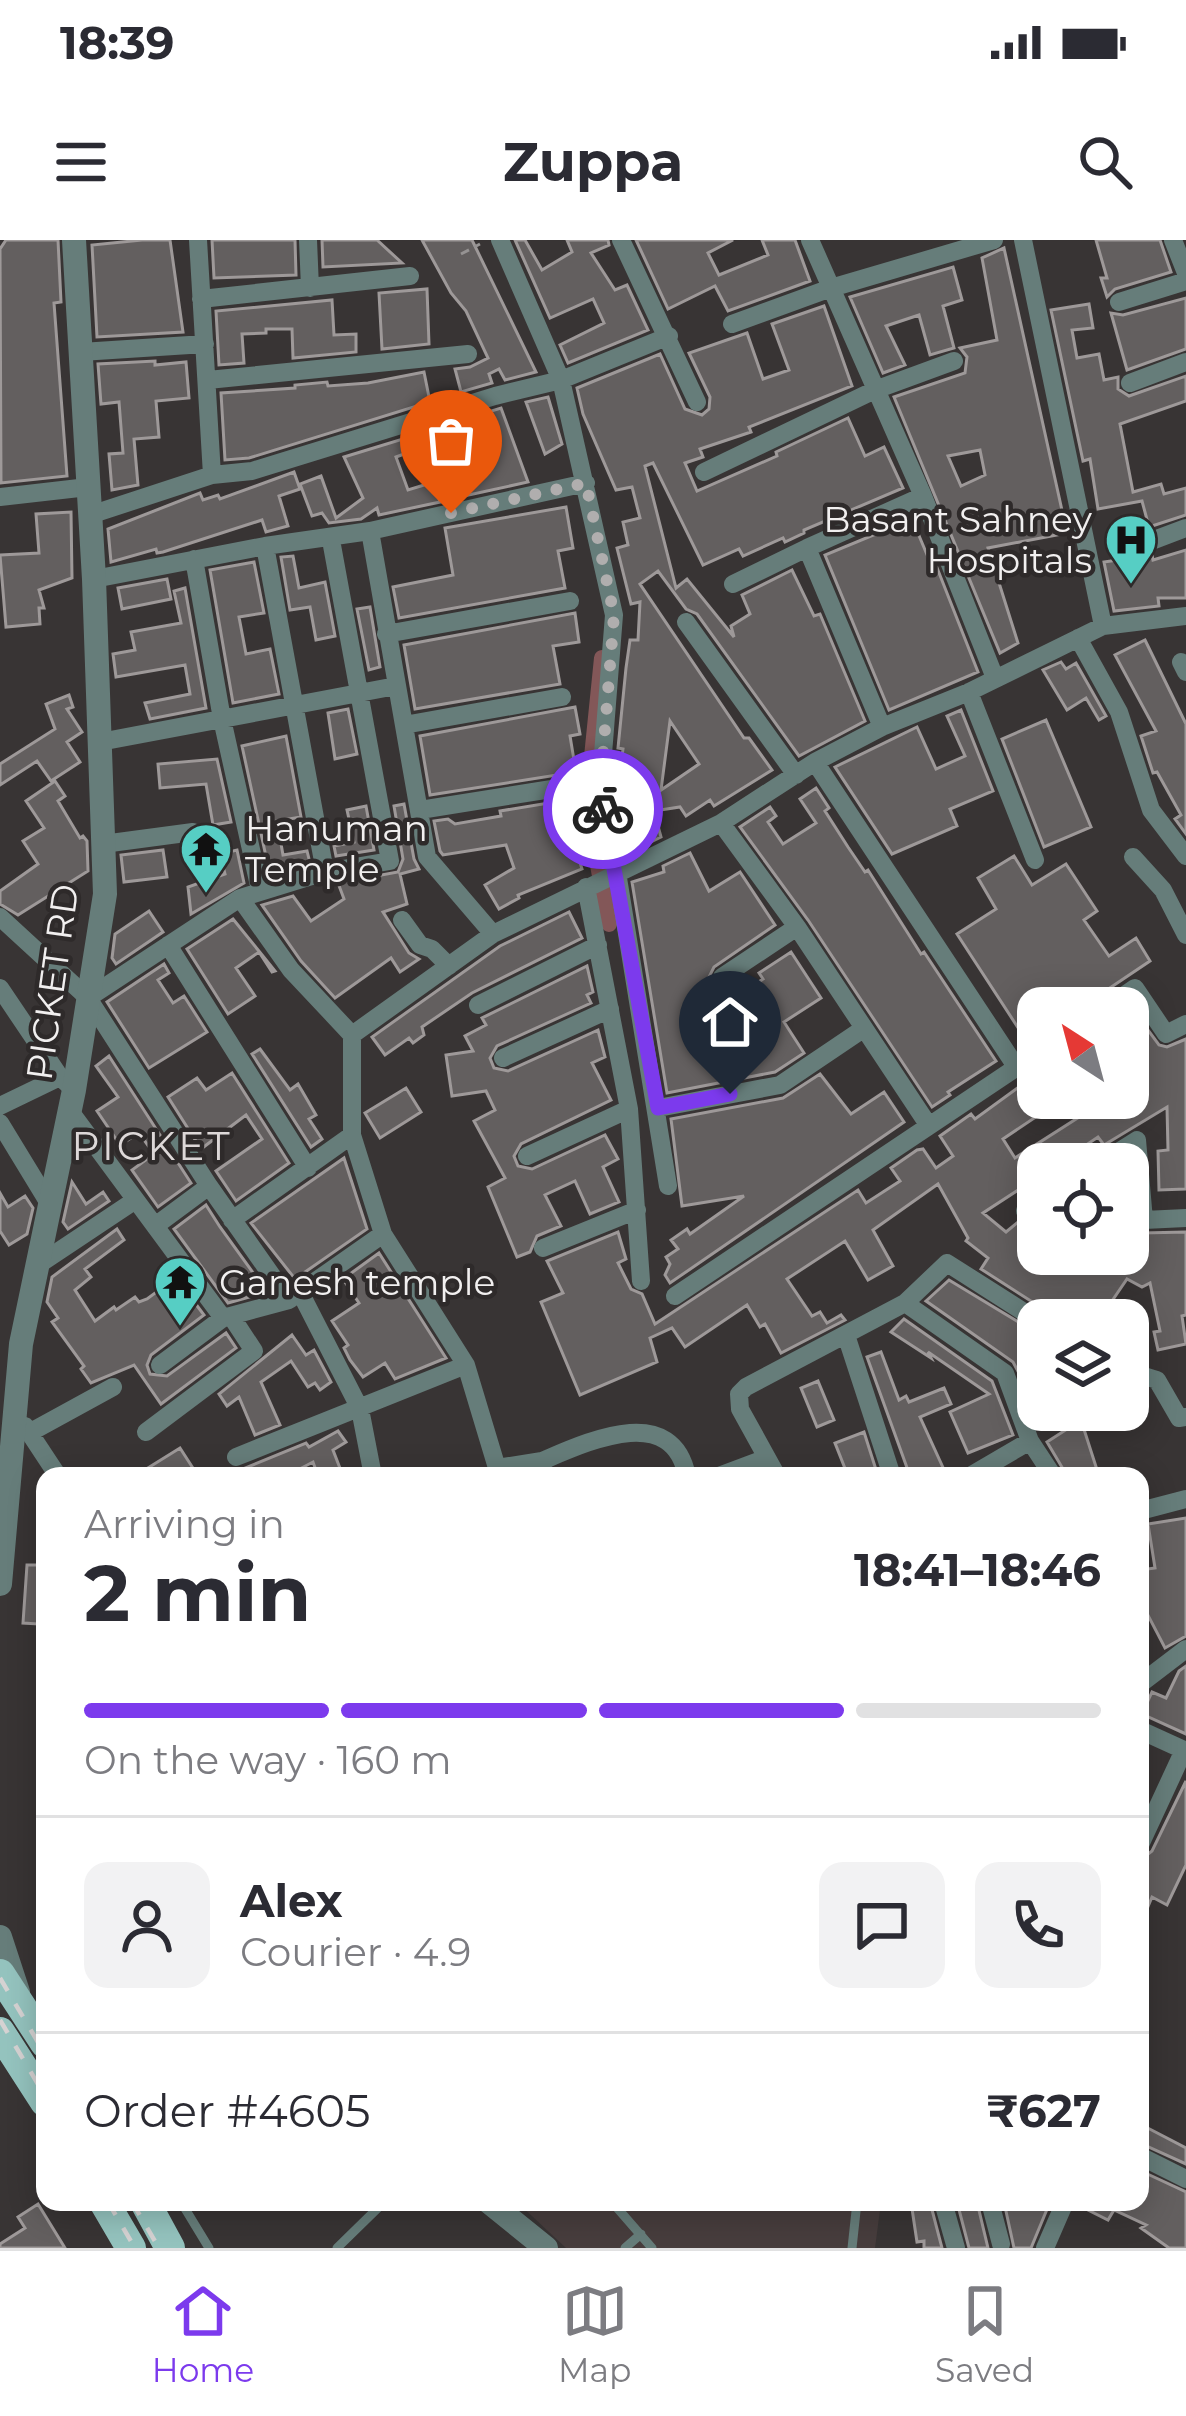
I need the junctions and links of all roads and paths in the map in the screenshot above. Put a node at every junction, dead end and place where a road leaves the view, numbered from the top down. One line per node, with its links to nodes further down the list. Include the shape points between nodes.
1 (74, 240): 21 (street, PICKET RD)
2 (198, 240): 16 (street)
3 (308, 240): 14 (street)
4 (487, 240): 11 (path)
5 (500, 240): 26 (street)
6 (621, 240): 20 (street)
7 (810, 240): 15 (street)
8 (994, 240): 15 (street)
9 (1023, 240): 49 (street)
10 (1173, 240): 13 (street)
11 (461, 254)
12 (410, 276): 14 (street)
13 (1186, 277): 17 (street)
14 (310, 287): 16 (street)
15 (831, 288): 18 (street); 28 (street)
16 (201, 299): 19 (street)
17 (1119, 302)
18 (732, 324)
19 (205, 344): 21 (street); 25 (street)
20 (674, 348): 26 (street); 29 (street)
21 (81, 352): 33 (street, PICKET RD)
22 (468, 354): 25 (street)
23 (954, 361): 28 (street)
24 (1186, 362): 27 (street)
25 (208, 380): 31 (street)
26 (561, 380): 31 (street, via 251,471); 32 (street)
27 (1130, 382)
28 (875, 390): 30 (street); 34 (street)
29 (697, 402)
30 (704, 472)
31 (212, 475): 36 (street)
32 (580, 484): 38 (street); 73 (street, via 614,615)
33 (88, 487): 35 (street); 36 (street, PICKET RD)
34 (923, 496): 42 (street); 52 (street)
35 (0, 497)
36 (90, 515): 44 (street, PICKET RD)
37 (1186, 528): 40 (street)
38 (370, 531): 39 (street); 50 (street)
39 (331, 539): 41 (street); 55 (street)
40 (1154, 539)
41 (265, 546): 43 (street); 57 (street)
42 (806, 548): 45 (street); 60 (street)
43 (194, 559): 44 (street); 58 (street)
44 (94, 578): 61 (street, PICKET RD)
45 (733, 584)
46 (571, 601): 50 (street)
47 (1186, 616): 49 (street)
48 (686, 622): 63 (street)
49 (1103, 626): 51 (street)
50 (386, 634): 53 (street)
51 (1078, 638): 52 (street); 69 (street, via 1119,712 1151,810)
52 (995, 678): 54 (street)
53 (396, 686): 55 (street); 59 (street)
54 (969, 692): 60 (street); 71 (street)
55 (359, 694): 57 (street); 72 (street, via 390,861)
56 (562, 697): 59 (street)
57 (292, 705): 58 (street); 72 (street)
58 (222, 718): 61 (street); 74 (street)
59 (404, 725): 65 (street)
60 (882, 728): 62 (street)
61 (100, 742): 68 (street, PICKET RD)
62 (815, 762): 63 (street); 94 (street)
63 (796, 776): 66 (street)
64 (577, 784): 65 (street)
65 (420, 810): 79 (street, via 427,857)
66 (721, 823): 73 (street); 78 (street)
67 (193, 832): 68 (street)
68 (103, 844): 86 (street, PICKET RD, via 105,894)
69 (1186, 856)
70 (1133, 857): 80 (street)
71 (1035, 860)
72 (326, 872): 74 (street)
73 (602, 880): 79 (street); 82 (street); 97 (street)
74 (260, 890): 75 (street)
75 (240, 898): 81 (street); 92 (street, via 291,970)
76 (0, 917): 86 (street)
77 (402, 920): 83 (street)
78 (797, 927): 84 (street); 91 (street)
79 (493, 934): 83 (street)
80 (1186, 935)
81 (168, 945): 86 (street); 103 (street)
82 (598, 945): 87 (street); 89 (street)
83 (448, 966): 92 (street)
84 (722, 976)
85 (0, 988): 95 (street)
86 (88, 998): 95 (street, PICKET RD); 104 (street)
87 (478, 1005)
88 (1149, 1008): 90 (street, via 1166,1034)
89 (610, 1009): 93 (street); 98 (street)
90 (1186, 1024)
91 (863, 1029): 97 (street, via 780,1085); 100 (street)
92 (352, 1035): 101 (street)
93 (503, 1058)
94 (1017, 1067): 100 (street)
95 (68, 1093): 96 (street); 106 (street); 107 (street, PICKET RD)
96 (0, 1106)
97 (658, 1108): 105 (street)
98 (628, 1109): 102 (street); 108 (street)
99 (0, 1123): 107 (street)
100 (928, 1126): 118 (street)
101 (352, 1135): 103 (street); 113 (street)
102 (526, 1156)
103 (308, 1168): 110 (street)
104 (209, 1186): 110 (street); 112 (street)
105 (668, 1186)
106 (134, 1201): 112 (street); 115 (street)
107 (50, 1205): 115 (street, PICKET RD)
108 (638, 1210): 114 (street); 116 (street)
109 (1186, 1218): 111 (street)
110 (232, 1220): 117 (street)
111 (1149, 1223)
112 (155, 1226): 121 (street)
113 (383, 1234): 117 (street); 124 (street)
114 (543, 1247)
115 (38, 1265): 129 (street, PICKET RD, via 21,1344)
116 (641, 1281)
117 (295, 1296): 121 (street); 127 (street)
118 (675, 1296)
119 (905, 1303): 120 (street, via 947,1263); 122 (street); 131 (street, via 1005,1372)
120 (1017, 1308)
121 (227, 1317): 123 (street); 130 (street, via 254,1351)
122 (846, 1335): 133 (street, via 739,1394); 141 (street)
123 (160, 1365)
124 (466, 1365): 127 (street); 136 (street)
125 (1149, 1378): 128 (street)
126 (113, 1387): 129 (street)
127 (360, 1409): 132 (street); 135 (street)
128 (1186, 1417)
129 (22, 1423): 134 (street); 145 (street, PICKET RD)
130 (146, 1432)
131 (1030, 1441): 142 (street); 143 (street)
132 (236, 1457)
133 (767, 1458): 139 (street); 140 (street)
134 (52, 1467)
135 (371, 1467)
136 (497, 1467)
137 (547, 1467): 138 (street, via 610,1436 646,1433 682,1453)
138 (684, 1467)
139 (743, 1467)
140 (772, 1467)
141 (889, 1467)
142 (985, 1467)
143 (1047, 1467)
144 (1186, 1499): 146 (street)
145 (4, 1502): 147 (street, PICKET RD)
146 (1149, 1509)
147 (0, 1584)
148 (1186, 1649): 149 (street)
149 (1149, 1677)
150 (1149, 1734): 151 (street)
151 (1185, 1750): 152 (street)
152 (1149, 1826)
153 (0, 1937): 155 (street)
154 (0, 1974): 155 (main road)
155 (24, 2009): 156 (main road)
156 (36, 2028)
157 (0, 2032): 158 (main road)
158 (12, 2068): 159 (main road)
159 (36, 2093)
160 (1149, 2160): 161 (street)
161 (1186, 2179)
162 (109, 2211): 174 (main road)
163 (150, 2211): 175 (main road)
164 (186, 2211): 176 (lane)
165 (375, 2211): 177 (lane)
166 (500, 2211): 178 (street)
167 (620, 2211): 172 (lane)
168 (856, 2211): 181 (lane)
169 (946, 2211): 182 (street)
170 (992, 2211): 173 (street)
171 (1061, 2211): 183 (street)
172 (641, 2234): 179 (lane); 180 (lane)
173 (1001, 2244)
174 (131, 2248)
175 (170, 2248)
176 (209, 2248)
177 (337, 2248)
178 (546, 2248)
179 (625, 2248)
180 (652, 2248)
181 (852, 2248)
182 (956, 2248)
183 (1046, 2248)

